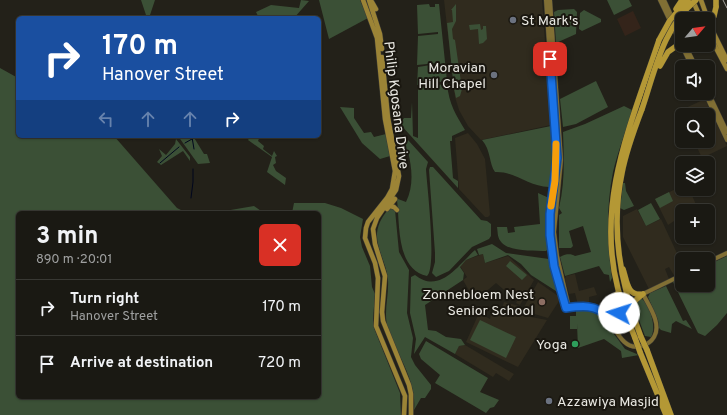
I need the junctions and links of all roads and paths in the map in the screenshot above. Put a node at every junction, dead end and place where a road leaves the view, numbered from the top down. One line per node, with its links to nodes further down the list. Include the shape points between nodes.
1 (363, 0): 44 (main road, Philip Kgosana Drive, via 377,38 385,119 395,171 389,194 366,228 366,242 378,278 376,326 405,396)
2 (370, 0): 13 (main road); 33 (main road, Philip Kgosana Drive, via 381,38 388,118 399,176 396,190 376,221 373,229)
3 (546, 0): 40 (street, via 557,158 550,235 554,266)
4 (550, 0): 40 (street, via 561,160 554,236)
5 (660, 0): 22 (street)
6 (664, 0): 18 (street)
7 (682, 0): 17 (highway, bridge)
8 (688, 0): 17 (highway, bridge)
9 (692, 0): 14 (main road)
10 (696, 0): 27 (highway, bridge, via 679,17 667,37)
11 (701, 0): 15 (main road)
12 (716, 0): 16 (highway, bridge)
13 (376, 9)
14 (698, 12)
15 (705, 12)
16 (715, 12)
17 (670, 20): 27 (highway, bridge, via 662,34)
18 (675, 24)
19 (715, 37): 23 (main road)
20 (675, 46): 27 (highway, bridge, via 664,56)
21 (715, 47): 24 (main road)
22 (689, 60)
23 (727, 60)
24 (727, 70)
25 (708, 100): 29 (street)
26 (712, 100): 28 (street)
27 (640, 107): 34 (highway, via 620,184); 37 (highway, via 622,151 614,182 610,228)
28 (727, 132)
29 (727, 140)
30 (395, 199): 31 (main road)
31 (390, 206): 32 (main road); 33 (main road, via 379,220)
32 (397, 210)
33 (374, 241): 45 (main road, Philip Kgosana Drive, via 385,276 383,321 411,394)
34 (617, 241): 39 (highway, via 630,290 635,294); 42 (highway, via 625,293)
35 (727, 253): 36 (street)
36 (715, 259)
37 (613, 261): 41 (highway, via 612,271 618,299); 43 (highway, via 617,288)
38 (675, 278): 39 (street)
39 (643, 294): 41 (street, via 656,325 655,335 648,343 638,347 626,343); 42 (highway, via 634,301 633,307)
40 (568, 308): 41 (street, via 593,307)
41 (606, 315): 43 (highway, via 615,312 621,315)
42 (642, 336): 47 (highway, bridge)
43 (634, 338): 46 (highway, bridge)
44 (404, 415)
45 (411, 415)
46 (666, 415)
47 (671, 415)

